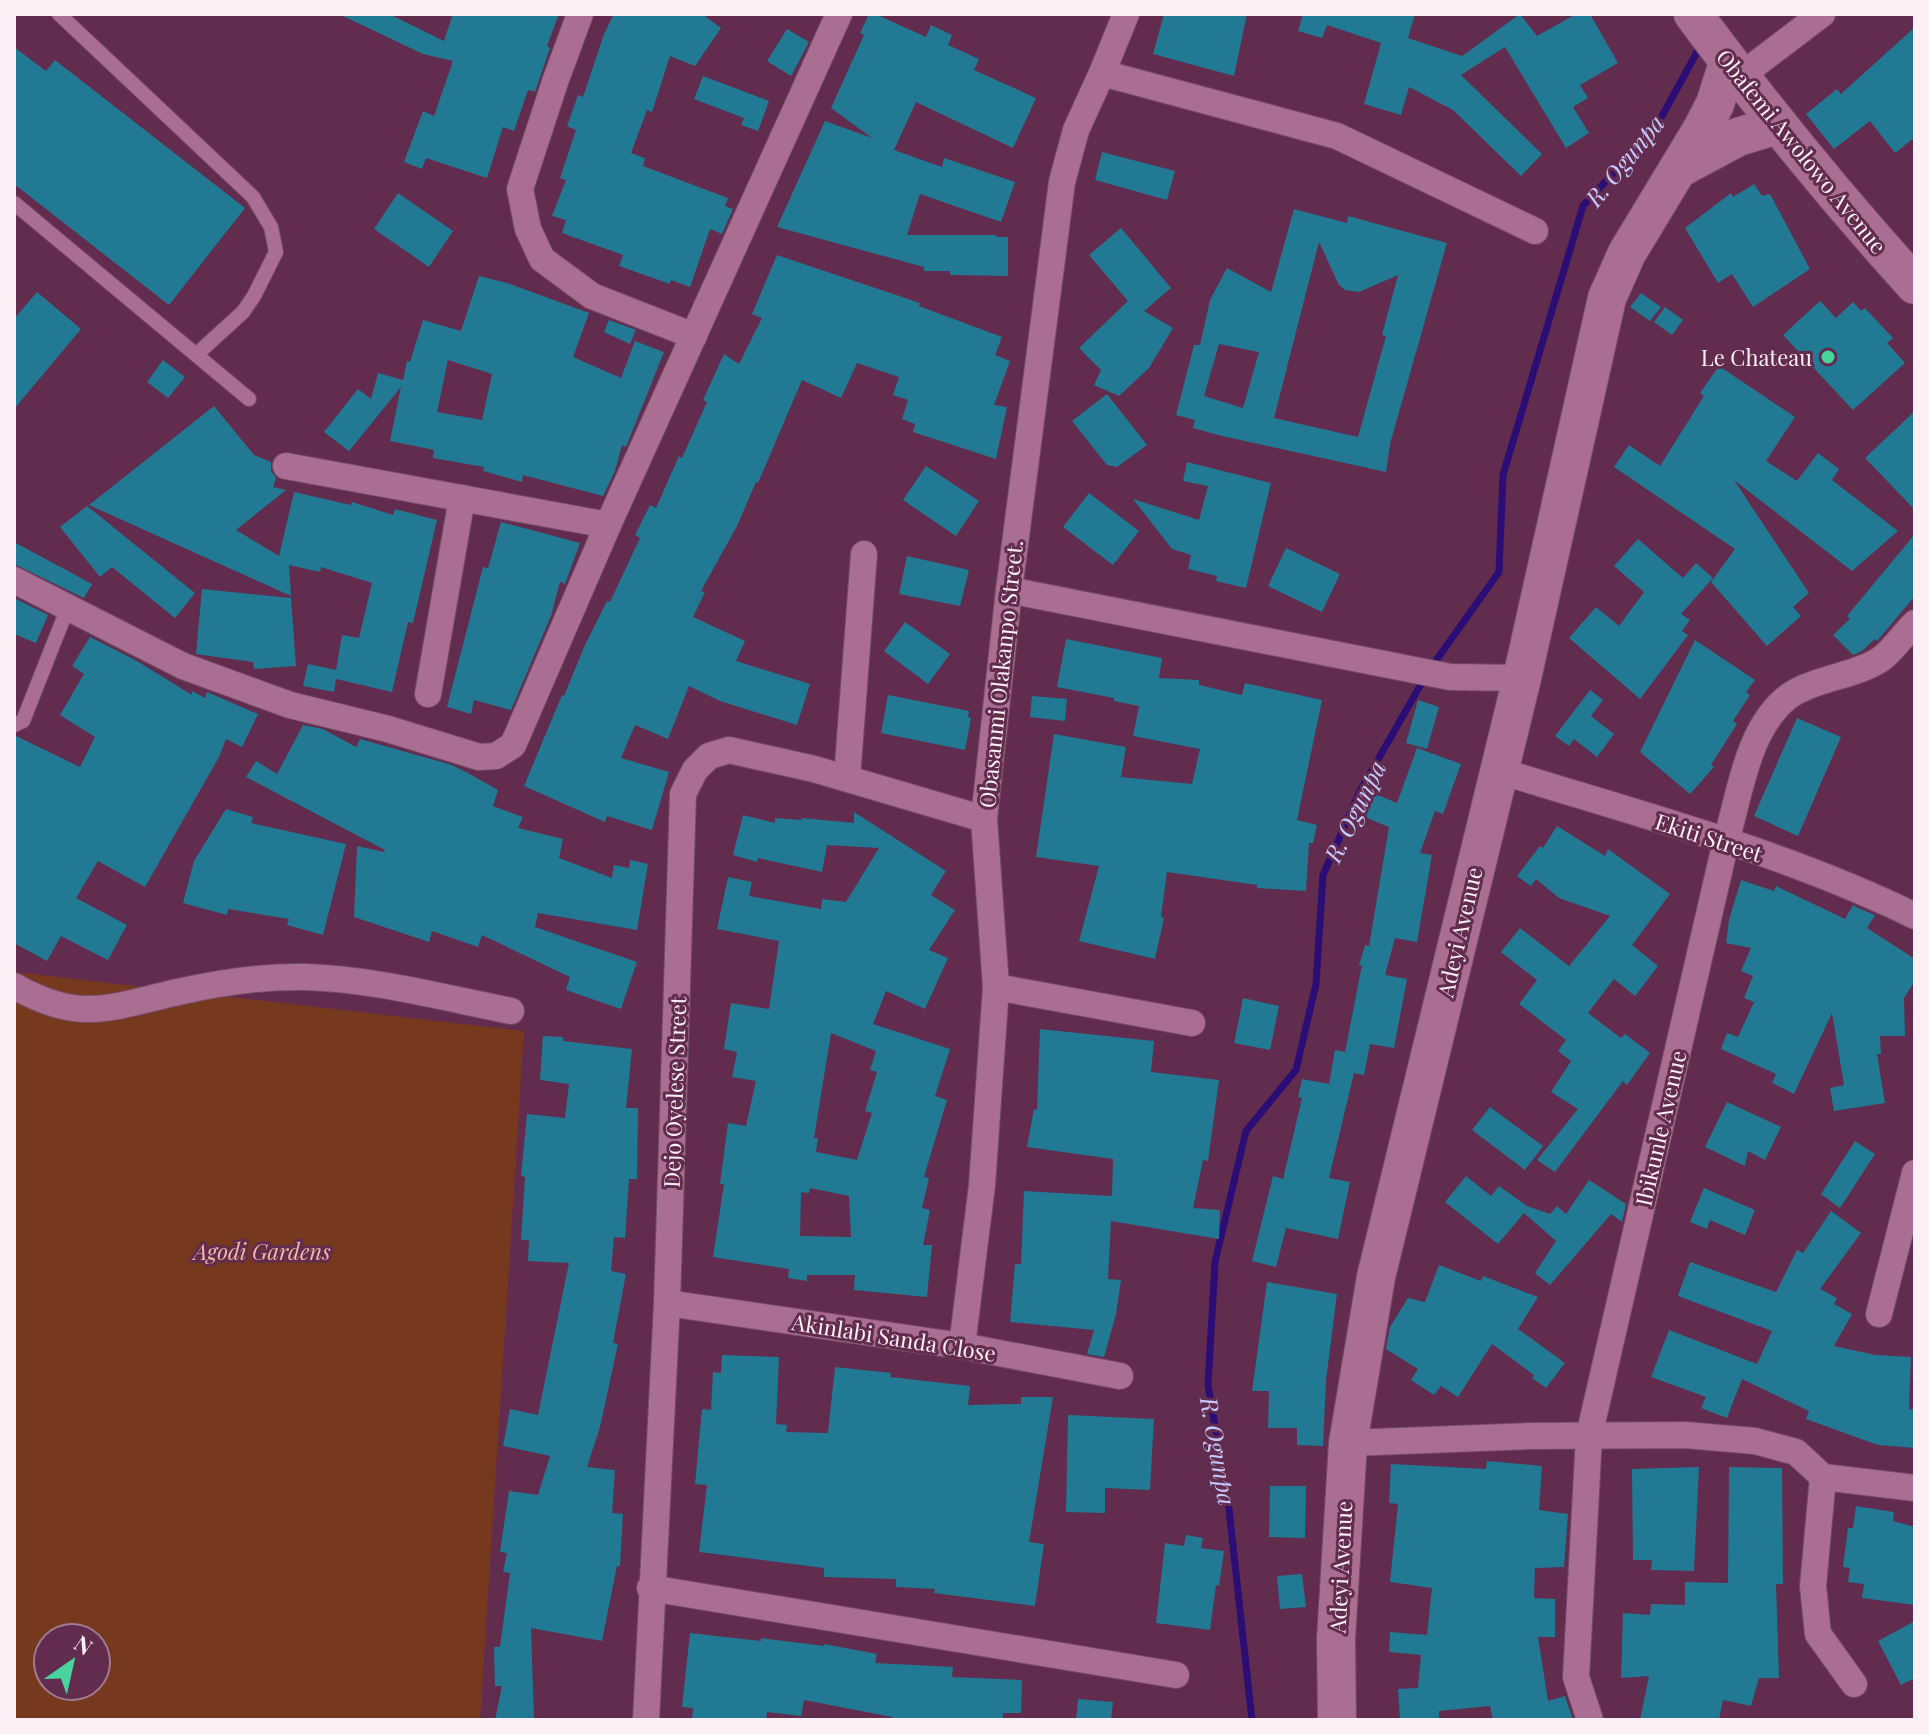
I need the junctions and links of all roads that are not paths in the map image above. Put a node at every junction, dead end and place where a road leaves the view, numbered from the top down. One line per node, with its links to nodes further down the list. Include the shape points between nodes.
1 (59, 14): 14 (lane, via 253,197 271,227 276,252 254,296)
2 (580, 14): 13 (street, via 520,189 528,229 542,259 592,296)
3 (839, 14): 13 (street)
4 (1126, 14): 7 (street, Obasanmi Olakanpo Street.)
5 (1822, 14): 6 (street)
6 (1714, 43): 8 (street, Obafemi Awolowo Avenue); 9 (street, Adeyi Avenue, via 1715,104)
7 (1102, 73): 11 (street, via 1337,136); 21 (street, Obasanmi Olakanpo Street., via 1076,130 1062,182)
8 (1777, 125): 9 (street, Adeyi Avenue, via 1738,137); 12 (street, Obafemi Awolowo Avenue)
9 (1680, 168): 24 (street, Adeyi Avenue, via 1627,253 1607,298)
10 (14, 203): 14 (lane)
11 (1535, 231)
12 (1915, 285)
13 (694, 336): 18 (street)
14 (197, 354): 15 (lane)
15 (249, 399)
16 (286, 466): 17 (street)
17 (462, 498): 18 (street); 25 (street)
18 (608, 525): 22 (street, via 513,745 496,756 479,757 290,705 183,666)
19 (864, 554): 28 (street)
20 (14, 580): 22 (street)
21 (1009, 590): 24 (street, via 1450,677); 29 (street, Obasanmi Olakanpo Street.)
22 (68, 607): 26 (lane, via 23,721)
23 (1915, 623): 30 (street, Ibikunle Avenue, via 1880,659 1789,697 1769,718 1754,745)
24 (1522, 678): 27 (street, Adeyi Avenue)
25 (428, 694)
26 (14, 725)
27 (1497, 770): 30 (street, Ekiti Street); 42 (street, Adeyi Avenue, via 1376,1277)
28 (847, 778): 29 (street, Dejo Oyelese Street); 37 (street, Dejo Oyelese Street, via 729,750 709,756 683,794)
29 (984, 819): 33 (street, Obasanmi Olakanpo Street.)
30 (1726, 841): 31 (street, Ekiti Street, via 1856,887); 41 (street, Ibikunle Avenue)
31 (1915, 916)
32 (14, 986): 34 (street, via 73,1010 120,1008 180,991 306,977)
33 (996, 987): 35 (street); 39 (street, Obasanmi Olakanpo Street., via 982,1185)
34 (511, 1011)
35 (1192, 1023)
36 (1915, 1173): 38 (street)
37 (667, 1303): 39 (street, Akinlabi Sanda Close); 45 (street, Dejo Oyelese Street)
38 (1879, 1314)
39 (962, 1346): 40 (street, Akinlabi Sanda Close)
40 (1120, 1376)
41 (1589, 1436): 42 (street); 43 (street, via 1755,1441 1796,1452); 50 (street, Ibikunle Avenue, via 1576,1677)
42 (1348, 1443): 49 (street, Adeyi Avenue, via 1336,1639)
43 (1823, 1477): 44 (street); 47 (street, via 1813,1586 1818,1634)
44 (1915, 1488)
45 (650, 1588): 46 (street); 48 (street, Dejo Oyelese Street)
46 (1176, 1675)
47 (1854, 1684)
48 (646, 1720)
49 (1337, 1720)
50 (1590, 1720)

